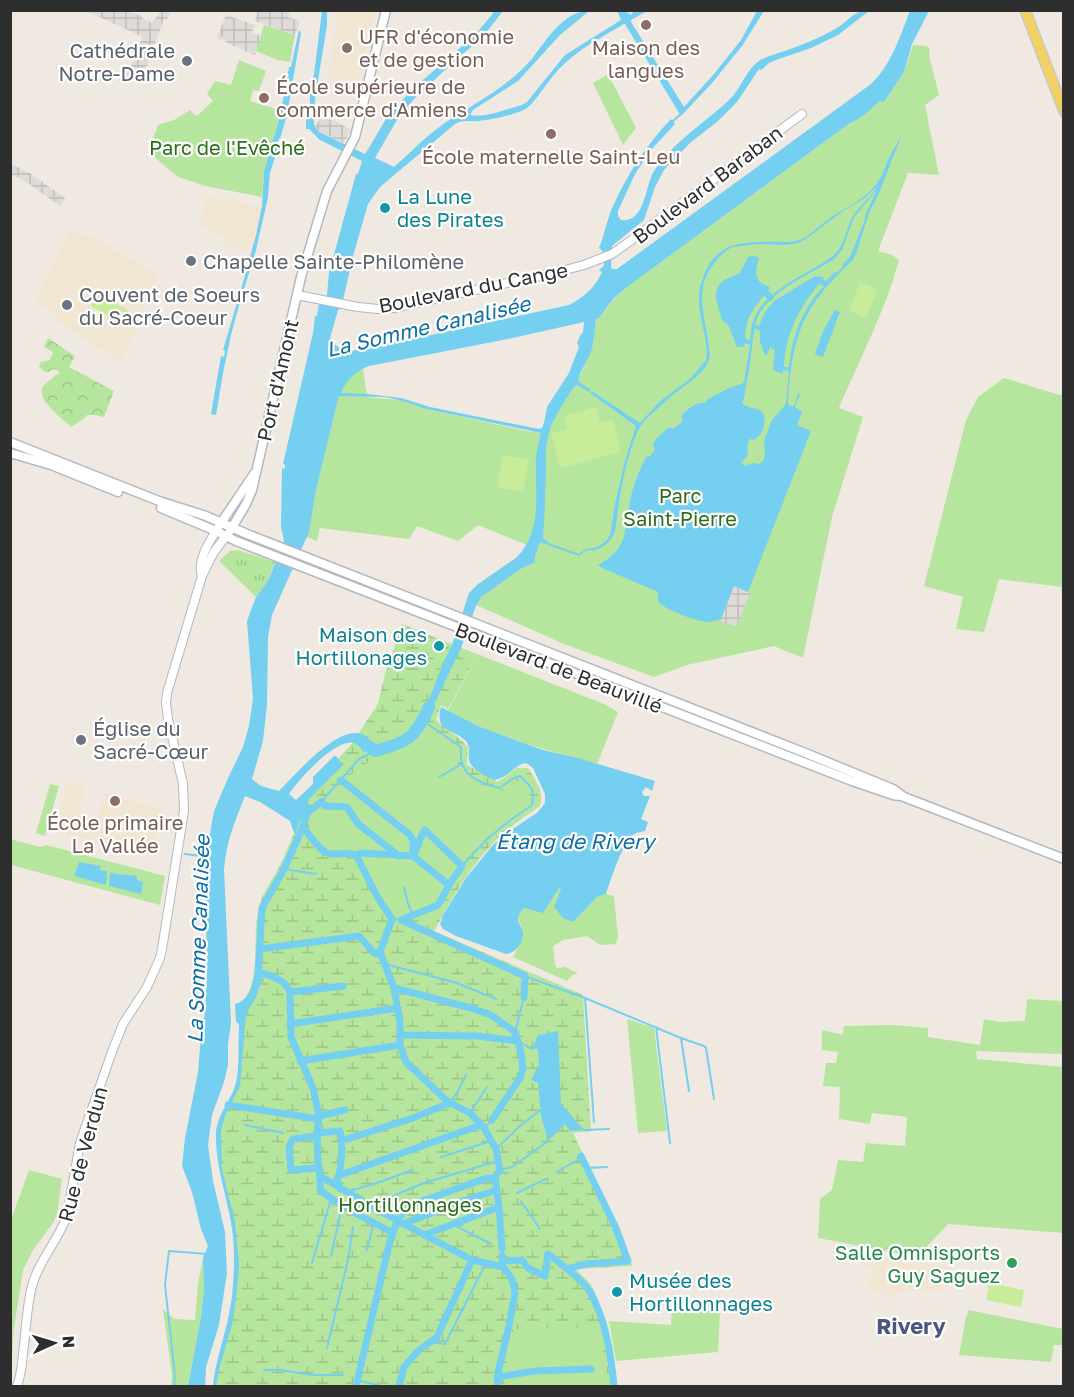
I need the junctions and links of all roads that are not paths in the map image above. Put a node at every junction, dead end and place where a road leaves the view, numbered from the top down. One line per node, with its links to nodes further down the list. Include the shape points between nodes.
1 (386, 10): 6 (main road, Port d'Amont, via 355,137 323,202)
2 (1025, 10): 3 (main road)
3 (1064, 111)
4 (802, 114): 5 (street, Boulevard Baraban)
5 (603, 258): 6 (street, Boulevard du Cange, via 563,271 393,308 358,307)
6 (297, 292): 9 (main road, Port d'Amont)
7 (10, 442): 10 (main road, Boulevard de Beauvillé)
8 (10, 453): 12 (main road, Boulevard de Beauvillé, via 51,465)
9 (256, 471): 10 (main road, Port d'Amont); 11 (main road, Port d'Amont, via 250,495)
10 (222, 522): 11 (main road, Boulevard de Beauvillé); 12 (main road, Port d'Amont)
11 (233, 527): 13 (main road, Port d'Amont); 15 (main road, Boulevard de Beauvillé)
12 (216, 531): 13 (main road, Boulevard de Beauvillé); 14 (street, Rue de Verdun, via 201,564)
13 (226, 536): 14 (street, Rue de Verdun); 15 (main road, Boulevard de Beauvillé, via 852,781)
14 (202, 576): 17 (street, Rue de Verdun, via 166,697 183,784 184,811 160,958 119,1033 81,1143 67,1216 36,1272)
15 (904, 796): 16 (main road, Boulevard de Beauvillé)
16 (1064, 859)
17 (17, 1386)

